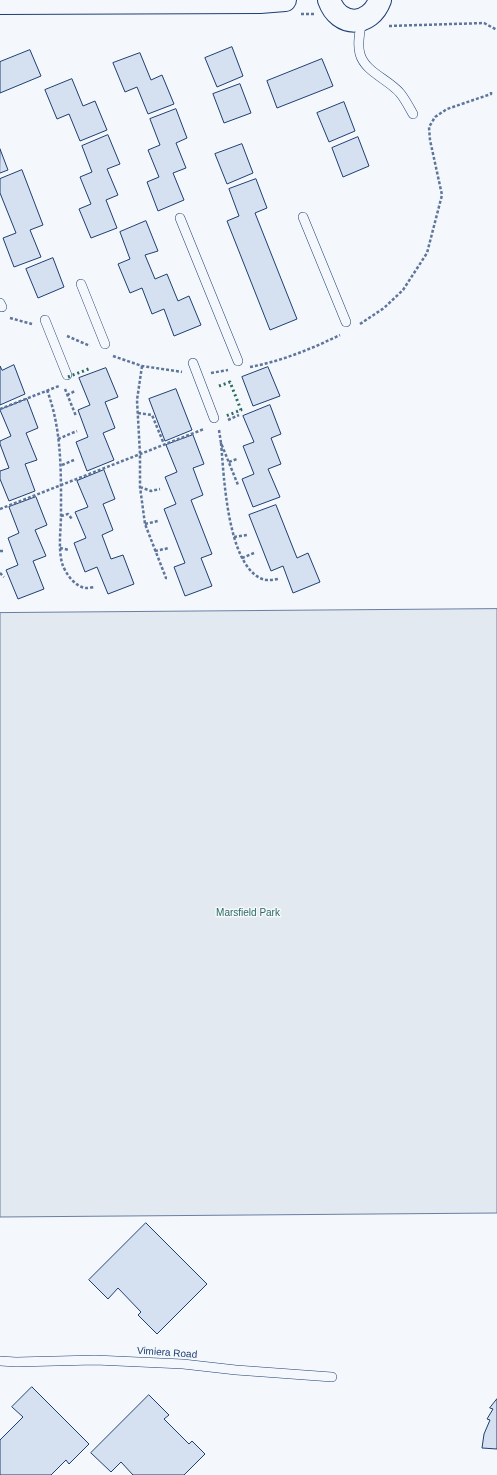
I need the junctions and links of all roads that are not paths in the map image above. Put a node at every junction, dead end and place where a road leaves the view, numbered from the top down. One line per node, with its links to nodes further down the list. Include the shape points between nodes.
1 (285, 0): 4 (street)
2 (329, 0): 5 (street, via 333,9 345,19)
3 (380, 0): 5 (street, via 377,8)
4 (0, 3)
5 (362, 20): 6 (lane, via 360,53 366,65 401,93)
6 (413, 114)
7 (303, 217): 11 (lane)
8 (180, 218): 14 (lane)
9 (81, 284): 12 (lane)
10 (45, 320): 15 (lane)
11 (346, 322)
12 (105, 344)
13 (193, 363): 16 (lane)
14 (236, 365)
15 (67, 375)
16 (214, 422)
17 (0, 1361): 18 (lane, Vimiera Road, via 95,1360)
18 (332, 1377)

